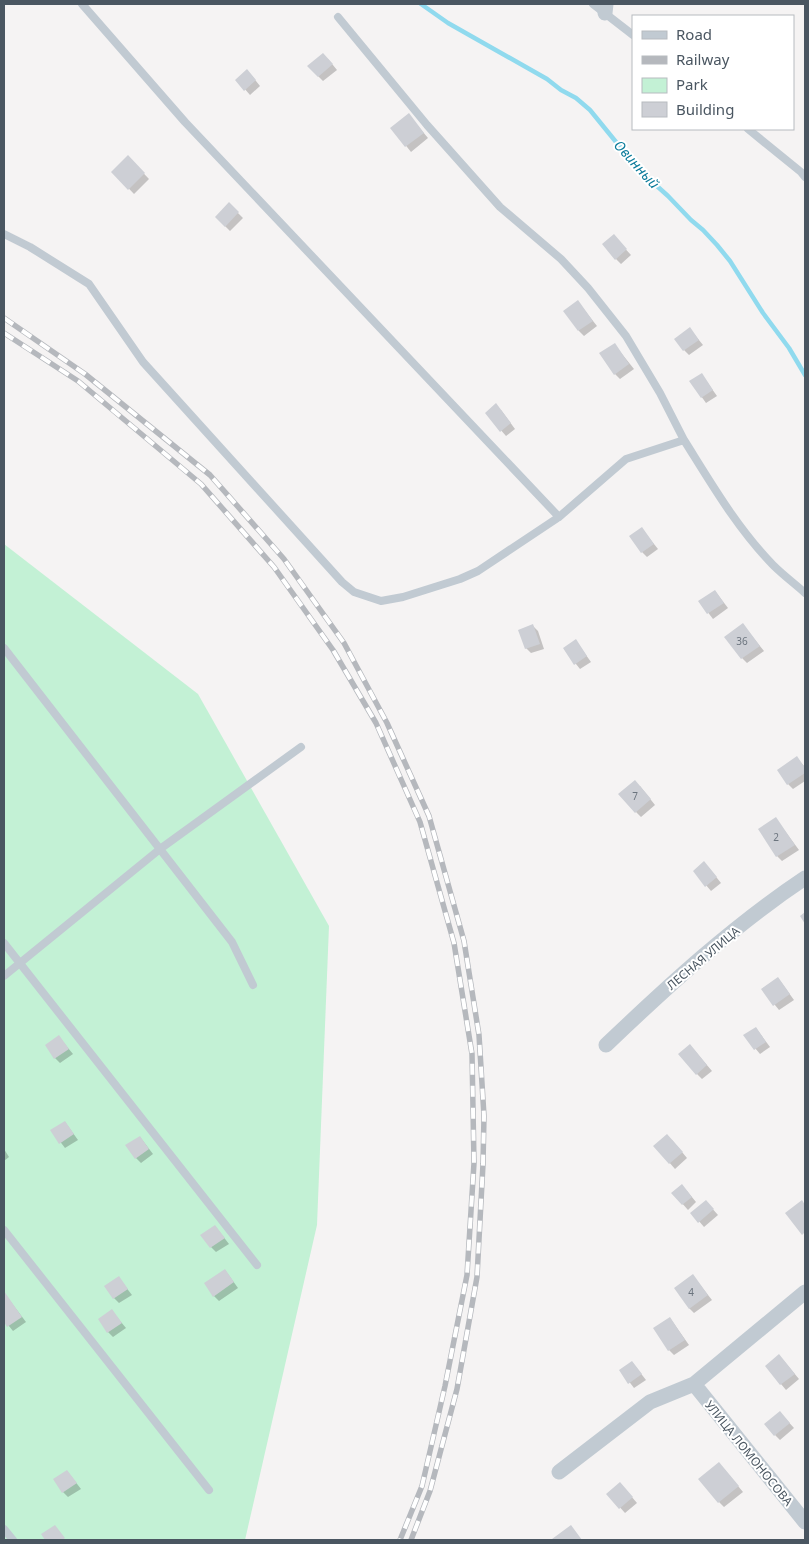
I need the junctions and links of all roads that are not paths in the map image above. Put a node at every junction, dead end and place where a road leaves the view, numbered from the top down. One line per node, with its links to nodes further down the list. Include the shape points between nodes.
1 (82, 4): 9 (lane, via 185,122)
2 (601, 7): 4 (lane)
3 (338, 17): 8 (lane, via 500,207 561,259 588,288 626,336)
4 (632, 34)
5 (749, 130): 6 (lane)
6 (805, 177)
7 (4, 234): 9 (lane, via 89,284 143,362 354,592 381,601 460,579 478,571)
8 (684, 440): 9 (lane, via 626,459); 10 (lane, via 750,540)
9 (559, 517)
10 (805, 593)
11 (4, 648): 13 (lane)
12 (301, 747): 13 (lane)
13 (160, 849): 16 (lane); 18 (lane, via 232,942)
14 (805, 878): 19 (street, ЛЕСНАЯ УЛИЦА, via 771,901 671,983)
15 (4, 943): 16 (lane)
16 (19, 963): 17 (lane); 21 (lane)
17 (4, 976)
18 (253, 985)
19 (606, 1045)
20 (4, 1230): 25 (lane)
21 (257, 1265)
22 (805, 1292): 23 (street)
23 (694, 1384): 24 (street, via 650,1402); 26 (street, УЛИЦА ЛОМОНОСОВА)
24 (559, 1472)
25 (209, 1490)
26 (805, 1522)
27 (4, 1529): 28 (lane)
28 (13, 1540)

